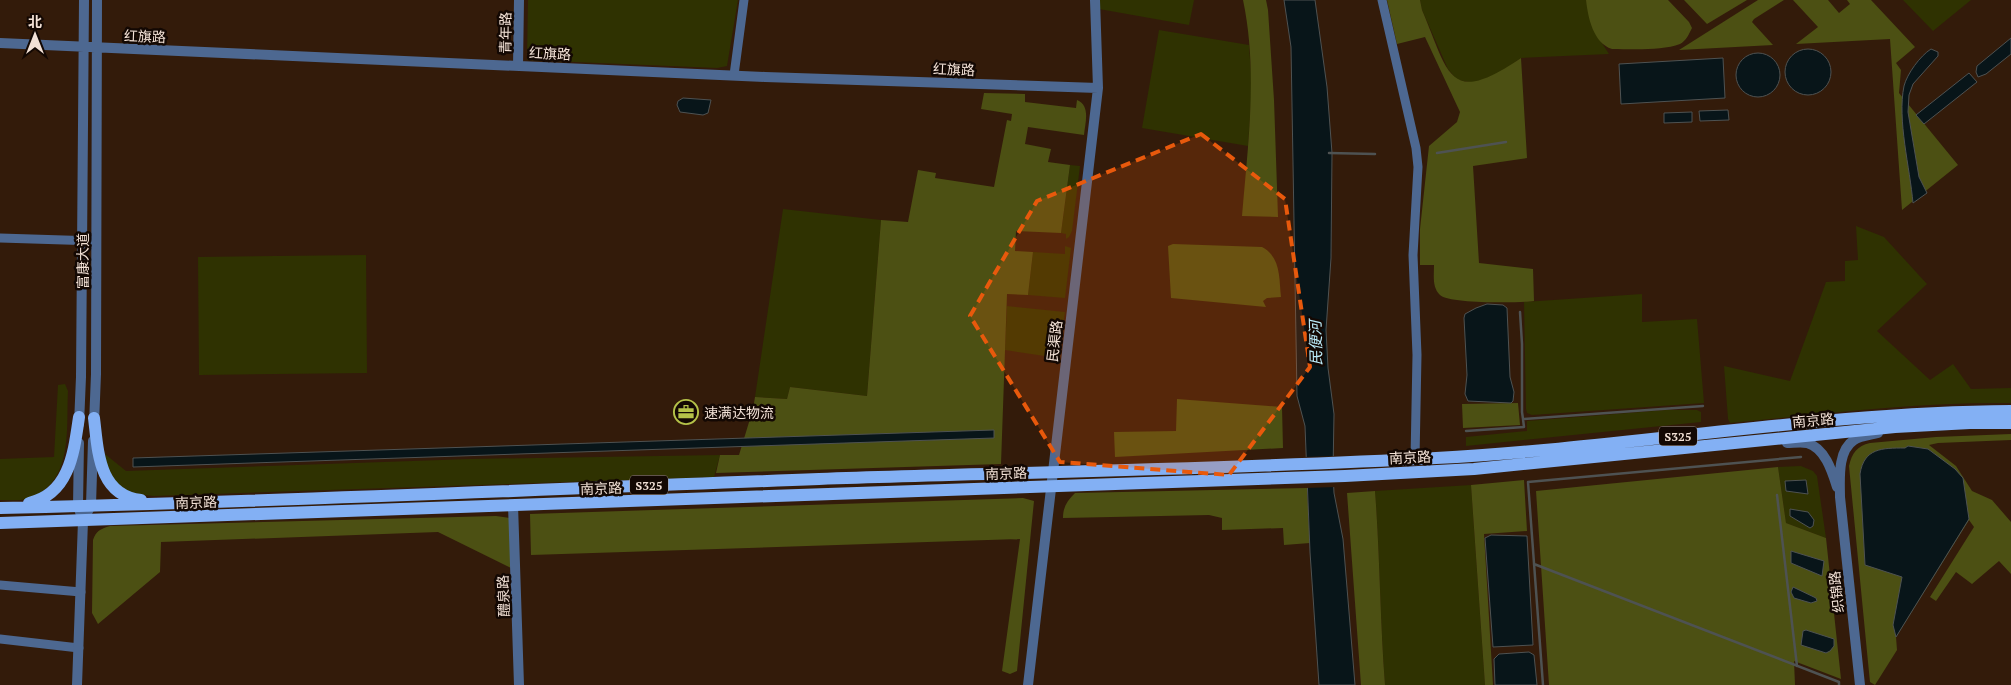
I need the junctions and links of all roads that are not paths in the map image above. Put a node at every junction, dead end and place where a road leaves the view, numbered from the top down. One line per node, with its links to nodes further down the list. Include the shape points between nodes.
1 (84, 0): 8 (street, 富康大道)
2 (97, 0): 9 (street, 富康大道)
3 (519, 0): 10 (street, 青年路)
4 (744, 0): 11 (street)
5 (1095, 0): 12 (street, 民渠路)
6 (1382, 0): 22 (street, via 1418,167 1412,255 1417,355)
7 (0, 43): 8 (street, 红旗路)
8 (83, 46): 9 (street, 红旗路); 14 (street, 富康大道)
9 (97, 47): 10 (street, 红旗路); 15 (street, 富康大道)
10 (518, 66): 11 (street, 红旗路)
11 (734, 75): 12 (street, 红旗路)
12 (1098, 88): 24 (street, 民渠路)
13 (0, 238): 14 (street)
14 (82, 241): 15 (street); 17 (street, 富康大道)
15 (96, 241): 18 (street, 富康大道)
16 (2011, 411): 22 (main road, 南京路 / S325, via 1914,414)
17 (79, 417): 31 (street, 富康大道); 32 (main road, via 71,466 61,480 38,501)
18 (94, 418): 28 (main road, via 99,463 112,486 133,499); 29 (street, 富康大道)
19 (2011, 423): 20 (main road, 南京路 / S325)
20 (1895, 427): 21 (main road, 南京路 / S325); 27 (street, via 1854,440 1842,457)
21 (1738, 441): 23 (main road, 南京路 / S325, via 1474,469); 27 (street, via 1807,443 1817,449 1828,463)
22 (1415, 459): 23 (main road, 南京路 / S325)
23 (1345, 470): 25 (main road, 南京路 / S325)
24 (1053, 471): 25 (main road, 南京路 / S325); 26 (street, 民渠路); 28 (main road, 南京路 / S325)
25 (1298, 472): 26 (main road, 南京路 / S325)
26 (1051, 487): 30 (main road, 南京路 / S325); 41 (street, 民渠路)
27 (1840, 497): 42 (street, 织锦路)
28 (170, 502): 29 (main road, 南京路 / S325)
29 (91, 505): 31 (main road, 南京路 / S325); 33 (street, 富康大道)
30 (513, 505): 33 (main road, 南京路 / S325); 40 (street, 醴泉路)
31 (78, 506): 32 (main road, 南京路 / S325); 33 (street, 富康大道)
32 (5, 508)
33 (83, 521): 34 (main road, 南京路 / S325); 36 (street, 富康大道)
34 (0, 523)
35 (0, 585): 36 (street)
36 (81, 592): 38 (street, 富康大道)
37 (0, 640): 38 (street)
38 (78, 648): 39 (street, 富康大道)
39 (77, 685)
40 (519, 685)
41 (1028, 685)
42 (1860, 685)

